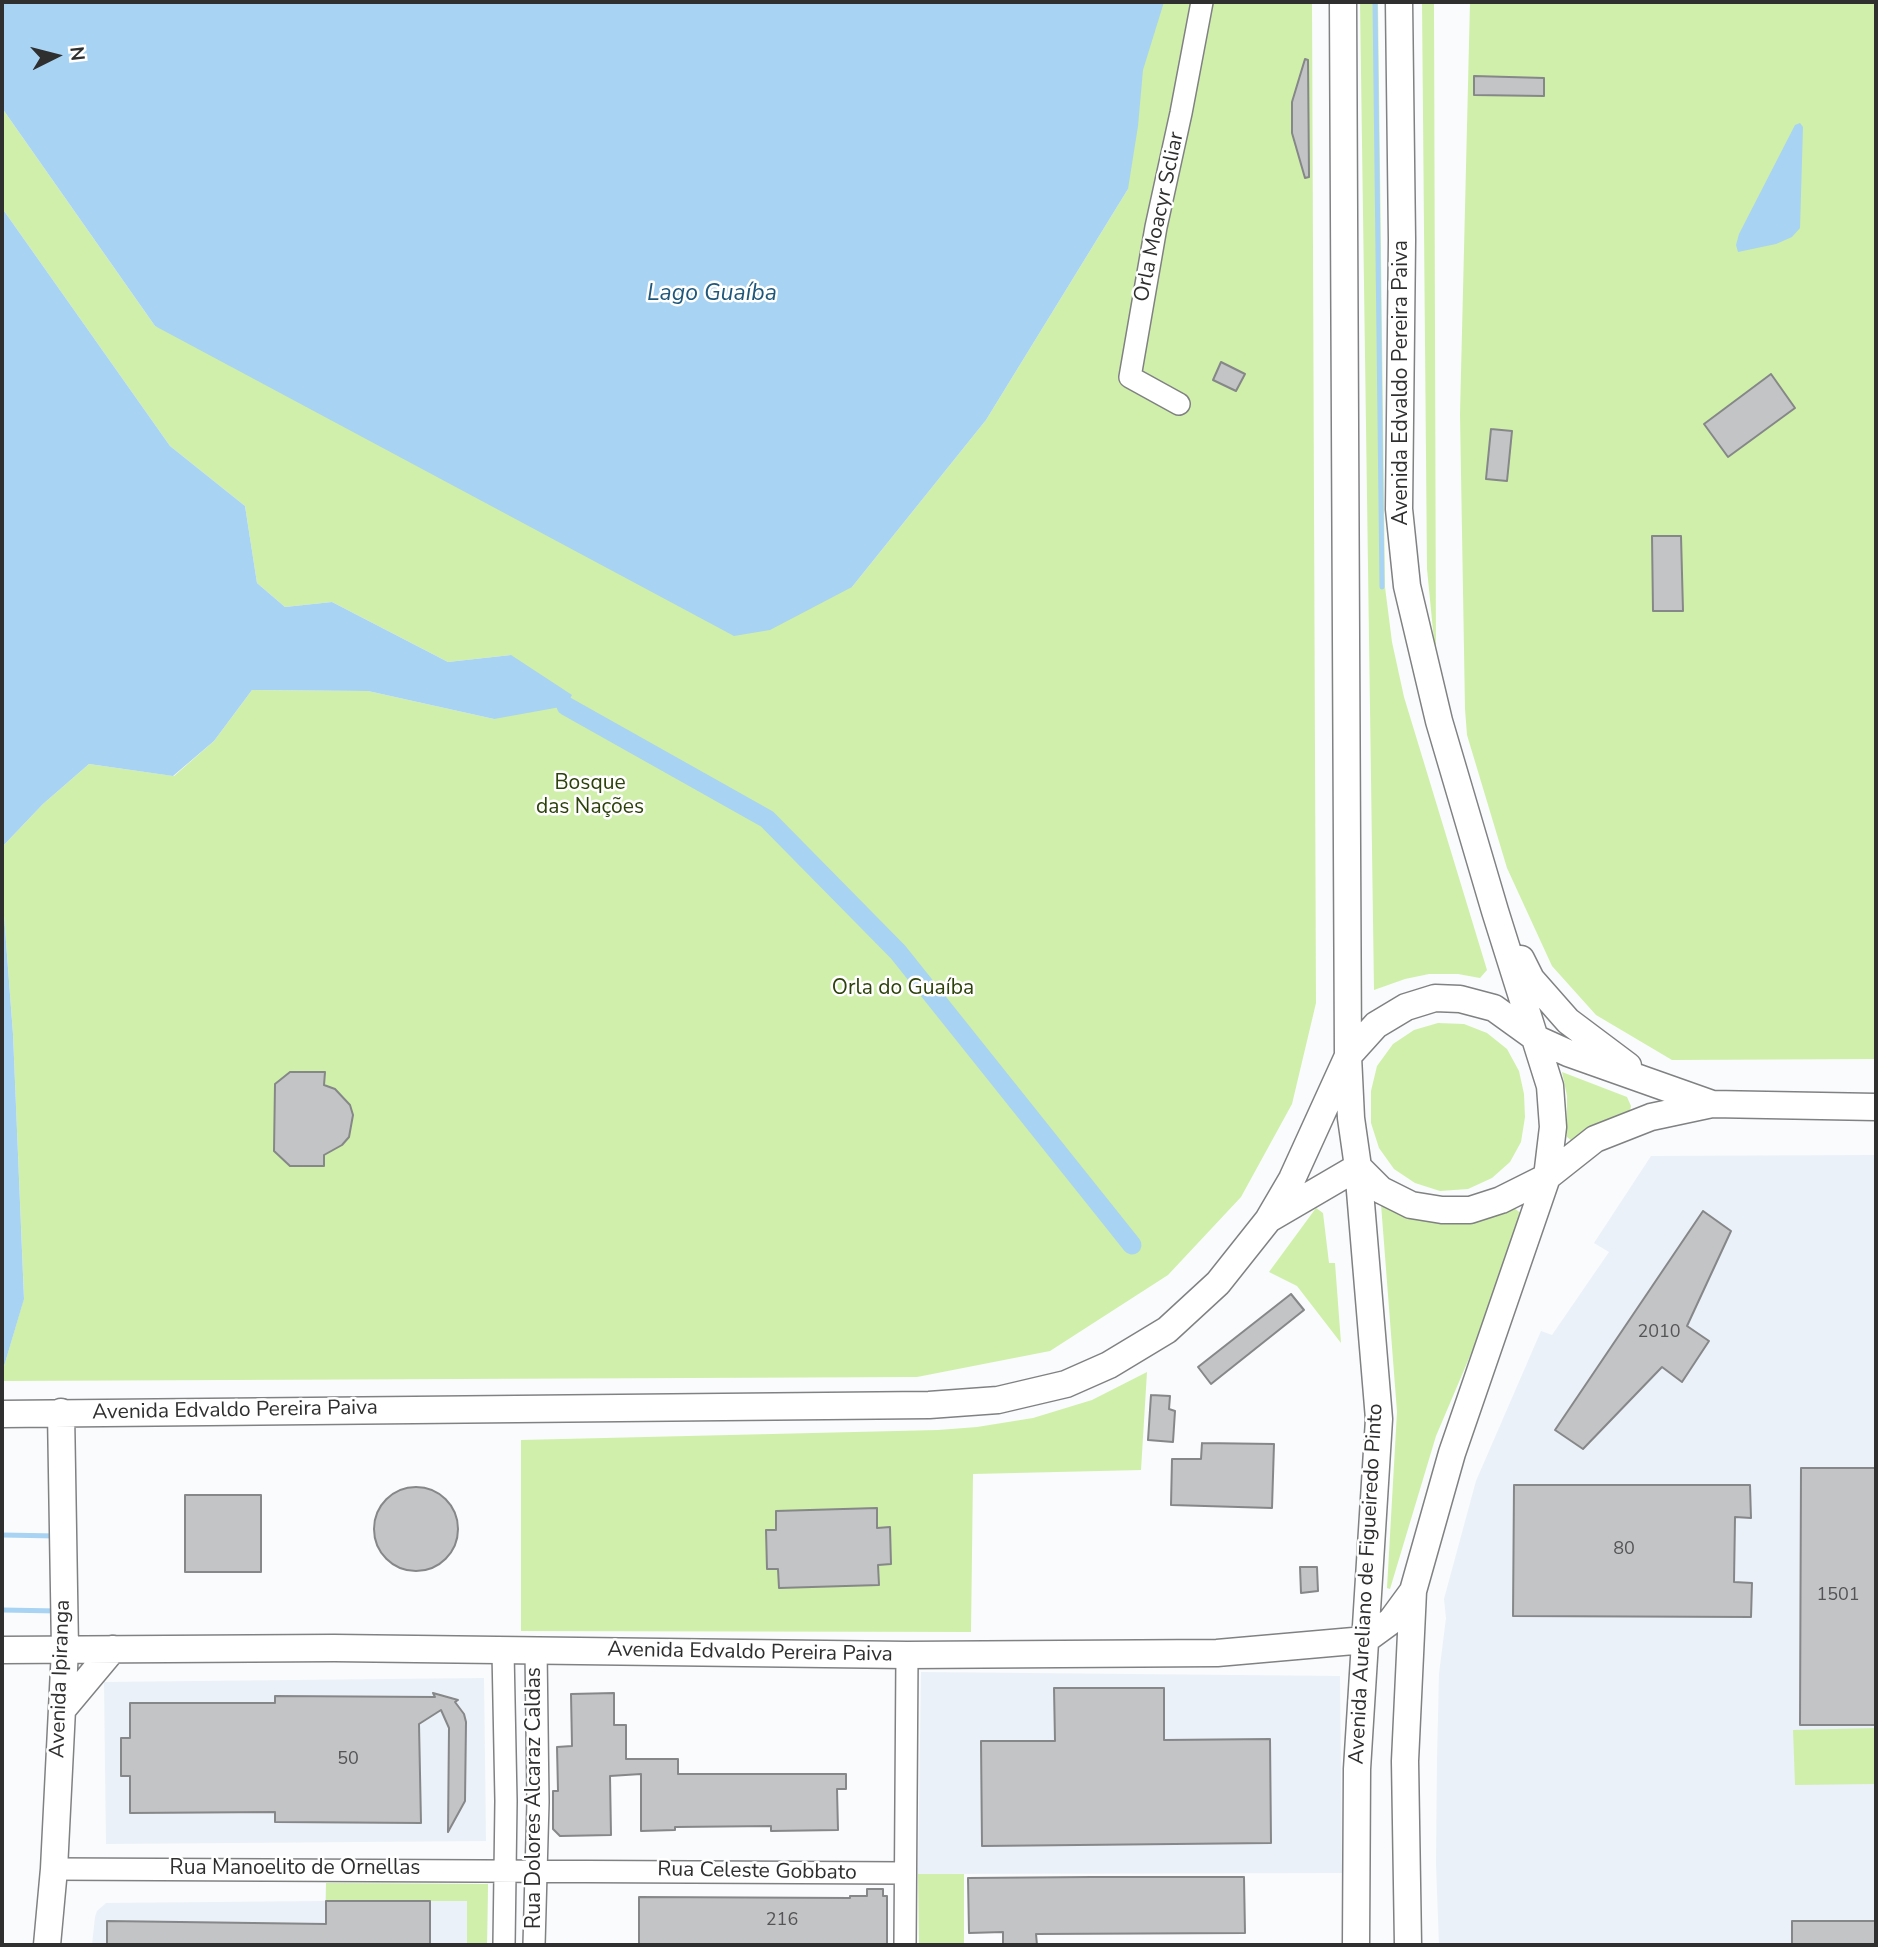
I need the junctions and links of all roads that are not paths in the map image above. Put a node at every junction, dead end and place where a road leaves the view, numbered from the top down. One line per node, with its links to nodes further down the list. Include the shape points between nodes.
1 (1202, 2): 4 (street, Orla Moacyr Scliar, via 1130,377)
2 (1343, 2): 7 (main road, Avenida Edvaldo Pereira Paiva)
3 (1399, 2): 5 (main road, Avenida Edvaldo Pereira Paiva, via 1399,509 1407,586 1439,721)
4 (1179, 404)
5 (1495, 911): 6 (main road, Avenida Edvaldo Pereira Paiva); 8 (main road, via 1531,979 1568,1021)
6 (1537, 1039): 7 (main road, Avenida Edvaldo Pereira Paiva, via 1494,1008 1435,998 1406,1007 1376,1025); 8 (main road); 12 (main road, Avenida Edvaldo Pereira Paiva, via 1550,1086 1553,1127)
7 (1348, 1056): 11 (main road, Avenida Aureliano de Figueiredo Pinto); 13 (main road, Avenida Edvaldo Pereira Paiva)
8 (1652, 1084): 9 (main road)
9 (1712, 1104): 10 (main road); 12 (main road, via 1651,1117 1595,1139)
10 (1876, 1107)
11 (1358, 1167): 12 (main road, via 1381,1190 1411,1205 1442,1210 1470,1210); 13 (main road, Avenida Edvaldo Pereira Paiva); 17 (main road, Avenida Aureliano de Figueiredo Pinto, via 1379,1419)
12 (1547, 1177): 16 (main road, via 1447,1469)
13 (1268, 1220): 14 (main road, Avenida Edvaldo Pereira Paiva, via 1218,1283 1167,1330 1109,1365 1066,1384 998,1400 929,1405)
14 (61, 1412): 15 (main road, Avenida Edvaldo Pereira Paiva); 18 (main road, Avenida Ipiranga)
15 (2, 1414)
16 (1413, 1591): 17 (main road, via 1391,1620); 36 (main road, via 1405,1761)
17 (1365, 1640): 23 (main road, Avenida Edvaldo Pereira Paiva, via 1217,1653); 35 (main road, Avenida Aureliano de Figueiredo Pinto, via 1357,1769)
18 (65, 1649): 19 (main road, Avenida Edvaldo Pereira Paiva); 20 (main road, Avenida Edvaldo Pereira Paiva); 24 (main road, Avenida Ipiranga)
19 (113, 1649): 22 (main road, Avenida Edvaldo Pereira Paiva); 24 (main road)
20 (2, 1650)
21 (536, 1650): 22 (main road, Avenida Edvaldo Pereira Paiva); 23 (main road, Avenida Edvaldo Pereira Paiva); 26 (street, Rua Dolores Alcaraz Caldas)
22 (503, 1651): 25 (street, Rua Dolores Alcaraz Caldas)
23 (907, 1655): 30 (street)
24 (62, 1710): 27 (main road, Avenida Ipiranga)
25 (506, 1801): 26 (street); 28 (street, Rua Dolores Alcaraz Caldas)
26 (538, 1802): 29 (street, Rua Dolores Alcaraz Caldas)
27 (54, 1869): 28 (street, Rua Manoelito de Ornellas); 31 (main road, Avenida Ipiranga)
28 (506, 1870): 29 (street, Rua Manoelito de Ornellas); 32 (street, Rua Dolores Alcaraz Caldas)
29 (536, 1870): 30 (street, Rua Celeste Gobbato); 33 (street, Rua Dolores Alcaraz Caldas)
30 (905, 1873): 34 (street)
31 (47, 1945)
32 (504, 1945)
33 (534, 1945)
34 (905, 1945)
35 (1356, 1945)
36 (1408, 1945)

